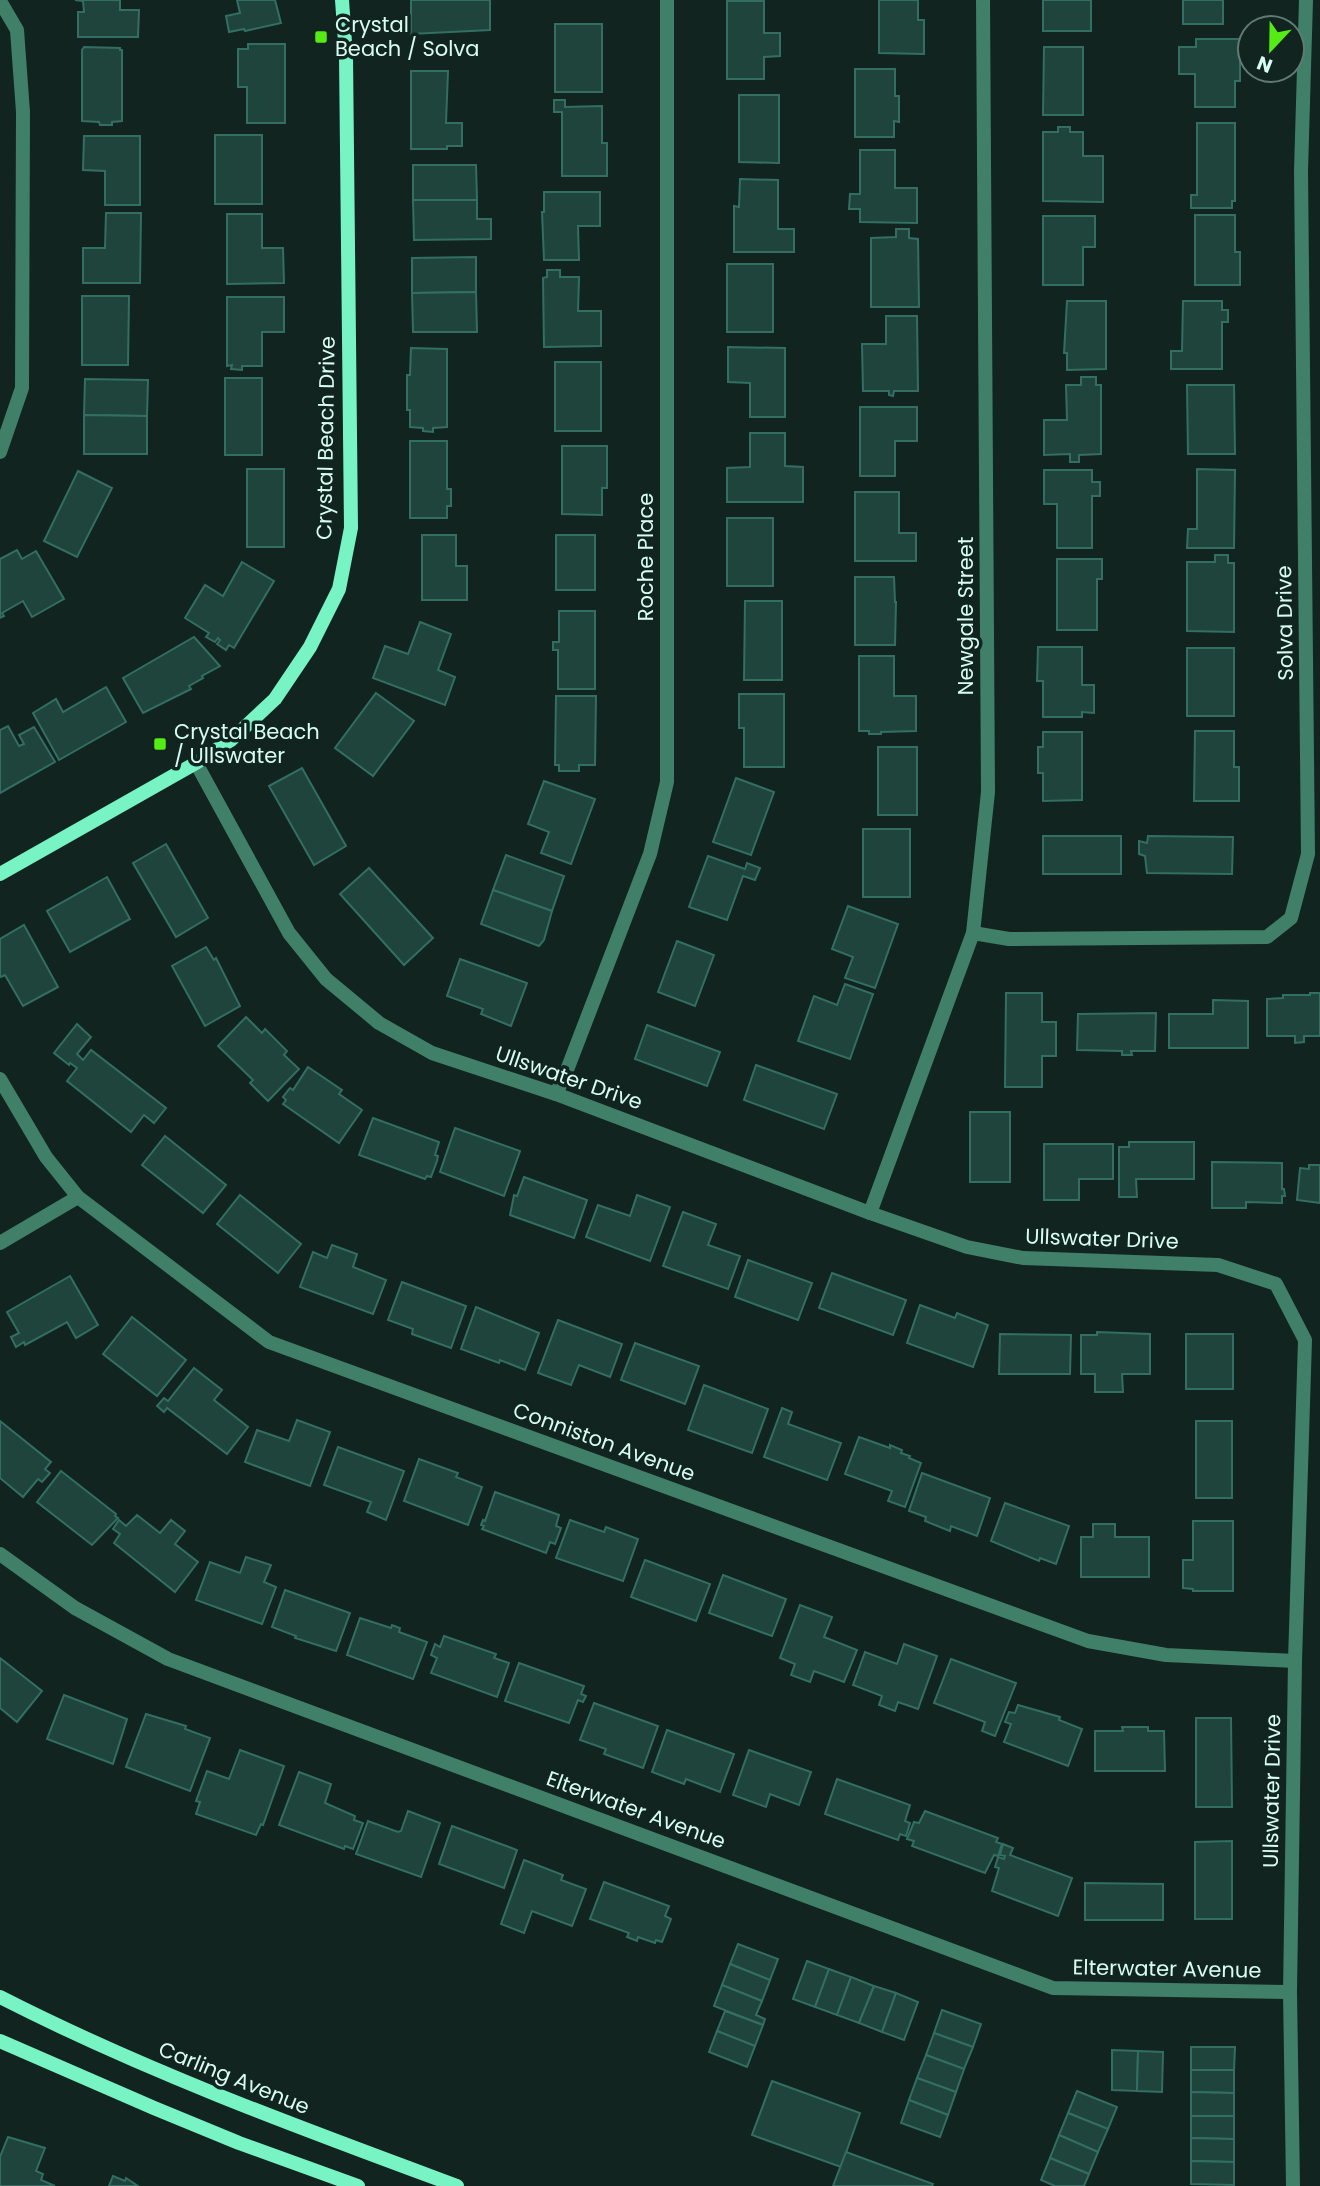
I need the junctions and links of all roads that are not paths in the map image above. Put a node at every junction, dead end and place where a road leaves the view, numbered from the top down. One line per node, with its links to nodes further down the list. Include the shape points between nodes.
1 (342, 0): 7 (street, Crystal Beach Drive, via 351,528 339,589 285,686 231,740)
2 (667, 0): 11 (street, Roche Place, via 667,782 650,854)
3 (983, 0): 9 (street, Newgale Street, via 988,792)
4 (1306, 0): 9 (street, Solva Drive, via 1301,185 1308,855 1291,918 1267,937 1009,939)
5 (0, 1): 6 (street, via 17,30 23,112 22,388)
6 (0, 452)
7 (196, 763): 8 (street, Crystal Beach Drive); 11 (street, Ullswater Drive, via 289,933 326,979 379,1023 432,1054)
8 (0, 874)
9 (973, 933): 13 (street, Newgale Street)
10 (0, 1079): 12 (street, Conniston Avenue, via 46,1157)
11 (556, 1094): 13 (street, Ullswater Drive)
12 (78, 1197): 14 (street); 16 (street, Conniston Avenue, via 269,1342 1088,1641 1166,1655)
13 (870, 1213): 16 (street, Ullswater Drive, via 967,1247 1023,1258 1218,1265 1276,1284 1305,1340)
14 (0, 1243)
15 (0, 1554): 17 (street, Elterwater Avenue, via 75,1608 168,1660 1053,1988)
16 (1295, 1661): 17 (street, Ullswater Drive)
17 (1290, 1992): 22 (street, Ullswater Drive)
18 (0, 1997): 21 (street, Carling Avenue, via 79,2037 269,2116)
19 (0, 2041): 20 (street, via 229,2139)
20 (358, 2186)
21 (457, 2186)
22 (1293, 2186)

